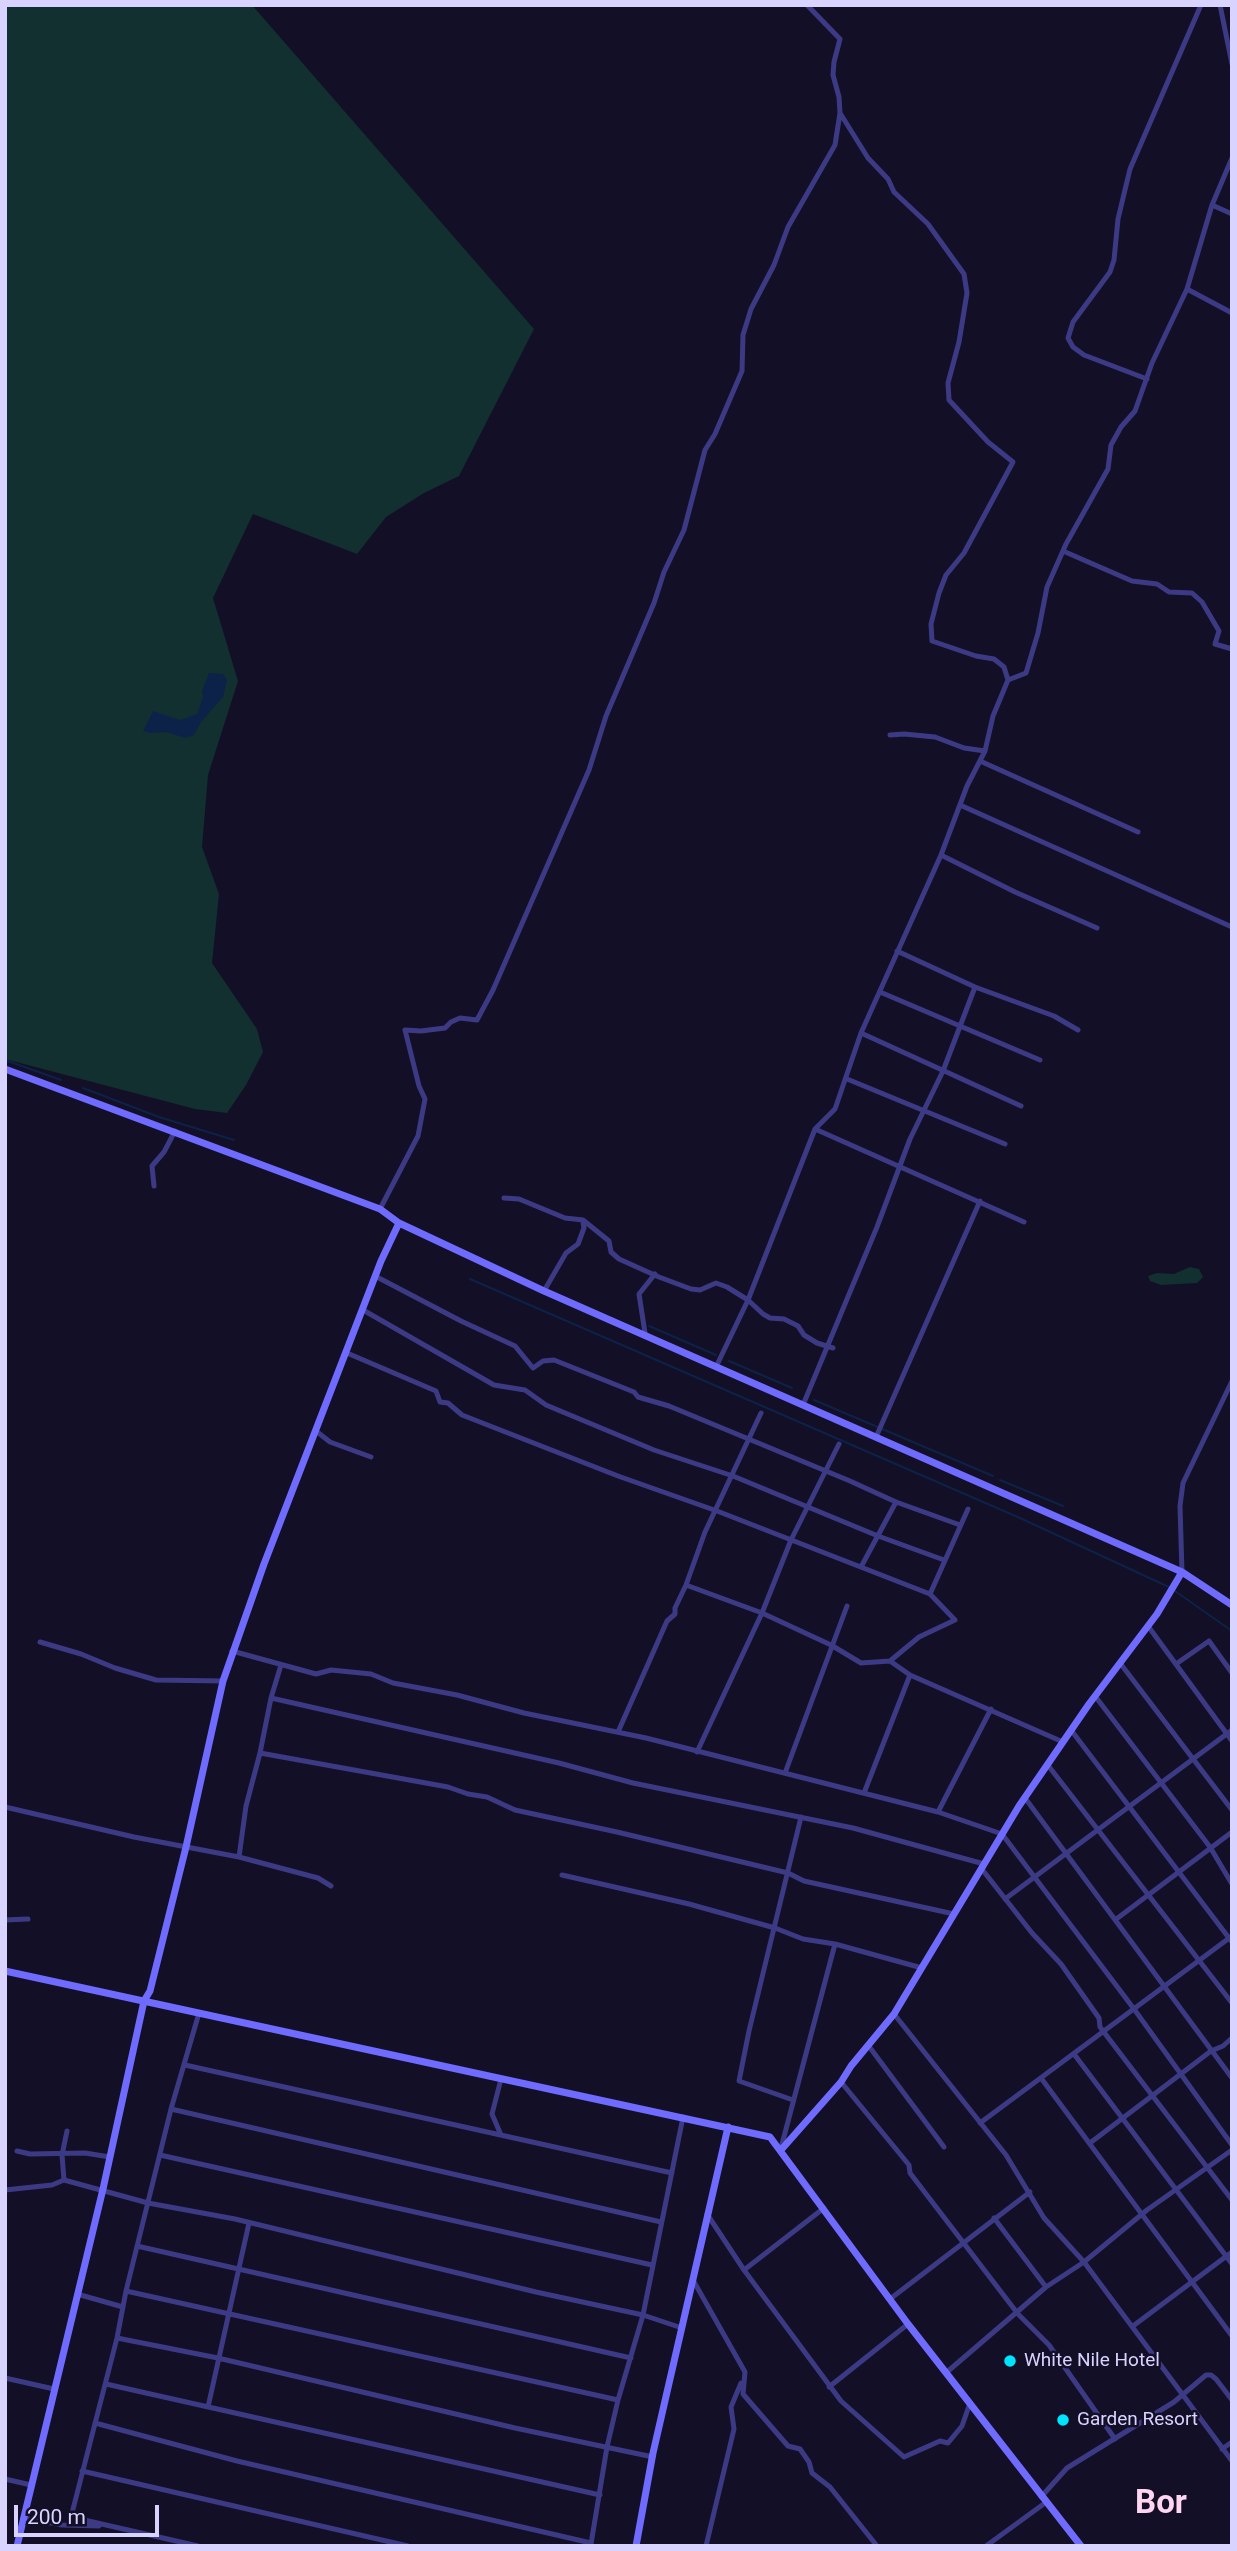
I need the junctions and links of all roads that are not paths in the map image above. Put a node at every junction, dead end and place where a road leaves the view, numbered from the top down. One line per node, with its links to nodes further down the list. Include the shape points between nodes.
1 (807, 5): 5 (street, via 840,40 833,75)
2 (1201, 5): 12 (street, via 1130,169 1110,272 1073,322 1068,338 1084,355)
3 (1220, 5): 4 (street)
4 (1232, 64)
5 (840, 113): 15 (street, via 894,192 928,224 964,274 967,293 948,383 949,400 1013,462 964,553 946,575 931,624 932,641 994,659 1004,667); 43 (street, via 835,145 788,227 747,318 742,370 705,450 684,530 606,716 589,771 492,990 477,1020 460,1018 445,1028 405,1030 425,1099 418,1136)
6 (1232, 158): 7 (street)
7 (1228, 167): 8 (street)
8 (1212, 205): 9 (street); 10 (street)
9 (1232, 214)
10 (1187, 289): 11 (street); 12 (street)
11 (1232, 313)
12 (1147, 379): 13 (street, via 1135,411 1111,444 1108,468)
13 (1063, 551): 14 (street, via 1132,581 1157,584 1169,592 1192,593 1219,631 1215,644); 15 (street, via 1047,587 1026,673)
14 (1232, 649)
15 (1008, 680): 17 (street)
16 (890, 735): 17 (street, via 935,737)
17 (985, 751): 18 (street)
18 (980, 761): 19 (street); 20 (street)
19 (960, 805): 21 (street); 22 (street)
20 (1138, 832)
21 (941, 855): 23 (street); 24 (street)
22 (1232, 927)
23 (1097, 928)
24 (897, 951): 25 (street); 26 (street)
25 (975, 987): 27 (street); 28 (street)
26 (880, 992): 27 (street); 29 (street)
27 (959, 1025): 30 (street); 32 (street)
28 (1079, 1030)
29 (862, 1033): 32 (street); 33 (street)
30 (1040, 1060)
31 (5, 1069): 37 (street)
32 (943, 1071): 34 (street); 35 (street)
33 (847, 1079): 35 (street); 36 (street, via 835,1109)
34 (1021, 1105)
35 (922, 1111): 38 (street); 39 (street)
36 (815, 1129): 39 (street); 50 (street)
37 (175, 1131): 40 (street, via 152,1166); 43 (street)
38 (1005, 1144)
39 (900, 1165): 42 (street); 53 (street)
40 (154, 1186)
41 (504, 1198): 44 (street)
42 (980, 1201): 45 (street); 60 (street)
43 (380, 1209): 46 (street)
44 (583, 1220): 47 (street, via 609,1241 611,1252 619,1259); 49 (street, via 578,1244 566,1253)
45 (1024, 1222)
46 (399, 1223): 48 (street); 49 (street)
47 (655, 1274): 50 (street, via 700,1290 716,1283); 52 (street, via 639,1294)
48 (376, 1276): 51 (street); 61 (street, via 515,1346 533,1368 554,1360)
49 (544, 1291): 52 (street)
50 (748, 1300): 53 (street, via 763,1314 798,1326 804,1335); 55 (street)
51 (363, 1310): 54 (street); 65 (street, via 494,1385 525,1390 545,1405 597,1427)
52 (645, 1333): 55 (street)
53 (829, 1347): 57 (street)
54 (346, 1353): 59 (street); 69 (street, via 436,1391 440,1402 462,1415)
55 (716, 1367): 57 (street)
56 (1232, 1381): 75 (street, via 1182,1483)
57 (803, 1405): 60 (street)
58 (761, 1412): 61 (street)
59 (316, 1431): 63 (street, via 330,1442); 84 (street)
60 (876, 1437): 75 (street)
61 (750, 1439): 64 (street); 65 (street)
62 (839, 1444): 64 (street)
63 (372, 1457)
64 (824, 1472): 66 (street); 67 (street)
65 (733, 1476): 67 (street); 69 (street)
66 (896, 1502): 70 (street); 71 (street)
67 (808, 1508): 71 (street); 72 (street)
68 (968, 1509): 70 (street)
69 (716, 1511): 72 (street); 76 (street)
70 (960, 1525): 73 (street)
71 (878, 1536): 73 (street); 74 (street)
72 (791, 1540): 74 (street); 80 (street)
73 (944, 1560): 77 (street)
74 (861, 1567): 77 (street)
75 (1182, 1572): 78 (street); 81 (street)
76 (686, 1585): 80 (street); 96 (street)
77 (929, 1594): 85 (street, via 956,1620 919,1637)
78 (1232, 1605)
79 (847, 1606): 83 (street)
80 (762, 1613): 83 (street); 100 (street)
81 (1148, 1626): 86 (street); 87 (street)
82 (40, 1642): 91 (street, via 156,1680)
83 (831, 1645): 85 (street, via 861,1663); 104 (street)
84 (232, 1651): 88 (street); 91 (street)
85 (890, 1661): 90 (street)
86 (1120, 1663): 92 (street); 102 (street)
87 (1176, 1664): 89 (street, via 1209,1641); 97 (street)
88 (281, 1665): 93 (street); 96 (street, via 316,1674 331,1670 371,1674 393,1683)
89 (1232, 1673)
90 (910, 1675): 94 (street); 106 (street)
91 (223, 1681): 116 (street)
92 (1095, 1696): 95 (street); 105 (street)
93 (271, 1698): 101 (street); 112 (street, via 633,1783)
94 (991, 1709): 99 (street); 111 (street)
95 (1071, 1730): 99 (street); 108 (street)
96 (618, 1732): 100 (street)
97 (1229, 1732): 98 (street); 102 (street)
98 (1232, 1741)
99 (1063, 1742): 103 (street)
100 (697, 1752): 104 (street)
101 (260, 1753): 119 (street); 122 (street, via 448,1787 515,1810)
102 (1193, 1758): 105 (street); 110 (street)
103 (1047, 1764): 107 (street); 113 (street)
104 (785, 1773): 106 (street)
105 (1160, 1782): 108 (street); 117 (street)
106 (864, 1793): 111 (street)
107 (1025, 1798): 115 (street); 118 (street)
108 (1128, 1805): 113 (street); 121 (street)
109 (5, 1807): 116 (street)
110 (1232, 1810)
111 (938, 1812): 115 (street)
112 (801, 1817): 120 (street); 122 (street)
113 (1097, 1828): 118 (street); 127 (street)
114 (1232, 1832): 117 (street)
115 (1002, 1835): 120 (street); 124 (street)
116 (186, 1847): 119 (street); 140 (street)
117 (1210, 1847): 121 (street); 125 (street)
118 (1065, 1852): 124 (street); 132 (street)
119 (239, 1857): 126 (street, via 318,1878)
120 (983, 1866): 128 (street); 129 (street)
121 (1178, 1872): 127 (street); 134 (street)
122 (788, 1873): 129 (street, via 804,1881); 133 (street)
123 (562, 1875): 133 (street)
124 (1034, 1877): 128 (street); 142 (street)
125 (1232, 1884)
126 (331, 1886)
127 (1149, 1894): 132 (street); 136 (street)
128 (1004, 1899): 145 (street, via 1061,1964 1099,2018)
129 (954, 1914): 137 (street)
130 (28, 1919): 131 (street)
131 (5, 1920)
132 (1115, 1920): 139 (street)
133 (775, 1928): 135 (street); 157 (street, via 739,2081)
134 (1231, 1939): 136 (street)
135 (835, 1944): 137 (street); 157 (street)
136 (1199, 1961): 139 (street); 141 (street)
137 (922, 1968): 144 (street)
138 (5, 1971): 140 (street)
139 (1164, 1987): 142 (street); 148 (street)
140 (144, 2001): 143 (street); 172 (street)
141 (1232, 2003)
142 (1135, 2010): 145 (street); 151 (street)
143 (199, 2012): 150 (street); 154 (street)
144 (894, 2014): 147 (street); 161 (street)
145 (1104, 2033): 149 (street); 156 (street)
146 (1232, 2038): 148 (street)
147 (868, 2045): 155 (street); 166 (street)
148 (1211, 2051): 151 (street); 153 (street)
149 (1074, 2054): 152 (street); 160 (street)
150 (185, 2065): 158 (street); 164 (street)
151 (1181, 2073): 156 (street); 167 (street)
152 (1041, 2078): 161 (street); 165 (street)
153 (1232, 2078)
154 (501, 2079): 159 (street); 164 (street, via 492,2114)
155 (841, 2082): 168 (street); 188 (street, via 909,2165 910,2173)
156 (1152, 2095): 160 (street); 173 (street)
157 (793, 2100): 168 (street)
158 (171, 2109): 171 (street); 187 (street)
159 (683, 2117): 162 (street); 174 (street)
160 (1122, 2118): 165 (street); 178 (street)
161 (980, 2123): 179 (street)
162 (728, 2127): 168 (street, via 770,2137); 183 (street)
163 (67, 2131): 170 (street)
164 (501, 2135): 174 (street)
165 (1090, 2143): 184 (street)
166 (944, 2147)
167 (1232, 2148): 173 (street)
168 (781, 2150): 182 (street)
169 (16, 2151): 170 (street)
170 (62, 2155): 172 (street); 175 (street)
171 (160, 2155): 181 (street); 194 (street)
172 (110, 2157): 176 (street)
173 (1207, 2168): 178 (street); 180 (street)
174 (672, 2173): 187 (street)
175 (64, 2180): 176 (street); 177 (street)
176 (103, 2189): 181 (street); 201 (street)
177 (5, 2190)
178 (1175, 2190): 184 (street); 191 (street)
179 (1030, 2192): 185 (street); 192 (street, via 1051,2226)
180 (1232, 2200)
181 (148, 2203): 186 (street); 189 (street)
182 (824, 2208): 196 (street); 202 (street)
183 (707, 2214): 196 (street); 197 (street)
184 (1142, 2215): 192 (street); 198 (street)
185 (994, 2218): 188 (street); 199 (street)
186 (249, 2222): 195 (street); 206 (street)
187 (661, 2222): 194 (street)
188 (963, 2242): 202 (street); 205 (street)
189 (137, 2246): 195 (street); 200 (street)
190 (1232, 2252): 191 (street)
191 (1226, 2256): 193 (street); 198 (street)
192 (1084, 2262): 199 (street); 208 (street)
193 (1232, 2264)
194 (652, 2265): 206 (street)
195 (238, 2269): 204 (street); 213 (street)
196 (744, 2270): 218 (street)
197 (693, 2280): 209 (street); 214 (street)
198 (1191, 2281): 208 (street); 210 (street)
199 (1046, 2287): 205 (street)
200 (126, 2291): 203 (street); 204 (street)
201 (77, 2294): 203 (street); 219 (street)
202 (890, 2299): 207 (street)
203 (124, 2306): 211 (street)
204 (228, 2313): 212 (street); 221 (street)
205 (1017, 2314): 215 (street); 226 (street, via 1049,2345)
206 (643, 2315): 209 (street); 213 (street)
207 (908, 2324): 215 (street); 218 (street)
208 (1133, 2326): 220 (street)
209 (682, 2328): 230 (street)
210 (1232, 2336)
211 (117, 2338): 212 (street); 217 (street)
212 (218, 2358): 224 (street); 228 (street)
213 (631, 2358): 221 (street)
214 (745, 2372): 244 (street, via 731,2407 734,2429); 245 (street, via 743,2394 788,2446 800,2449 813,2473 830,2487)
215 (947, 2372): 223 (street)
216 (5, 2378): 219 (street)
217 (106, 2384): 224 (street); 225 (street)
218 (829, 2386): 223 (street, via 904,2457 940,2441 948,2443 962,2426)
219 (54, 2389): 234 (street)
220 (1182, 2396): 222 (street, via 1211,2375); 226 (street); 229 (street)
221 (618, 2400): 228 (street)
222 (1232, 2400)
223 (970, 2403): 236 (street)
224 (208, 2407): 235 (street)
225 (95, 2423): 232 (street); 239 (street)
226 (1115, 2439): 236 (street, via 1067,2468)
227 (1232, 2442): 229 (street)
228 (607, 2447): 230 (street); 235 (street)
229 (1223, 2449): 231 (street)
230 (653, 2457): 243 (street)
231 (1232, 2461)
232 (82, 2471): 238 (street, via 71,2516); 242 (street)
233 (5, 2479): 234 (street)
234 (31, 2485): 237 (street)
235 (600, 2496): 239 (street)
236 (1043, 2500): 246 (street); 247 (street)
237 (23, 2518): 238 (street, via 62,2525); 240 (street)
238 (113, 2526): 241 (street)
239 (591, 2544)
240 (17, 2546)
241 (198, 2546)
242 (408, 2546)
243 (636, 2546)
244 (706, 2546)
245 (877, 2546)
246 (986, 2546)
247 (1080, 2546)

